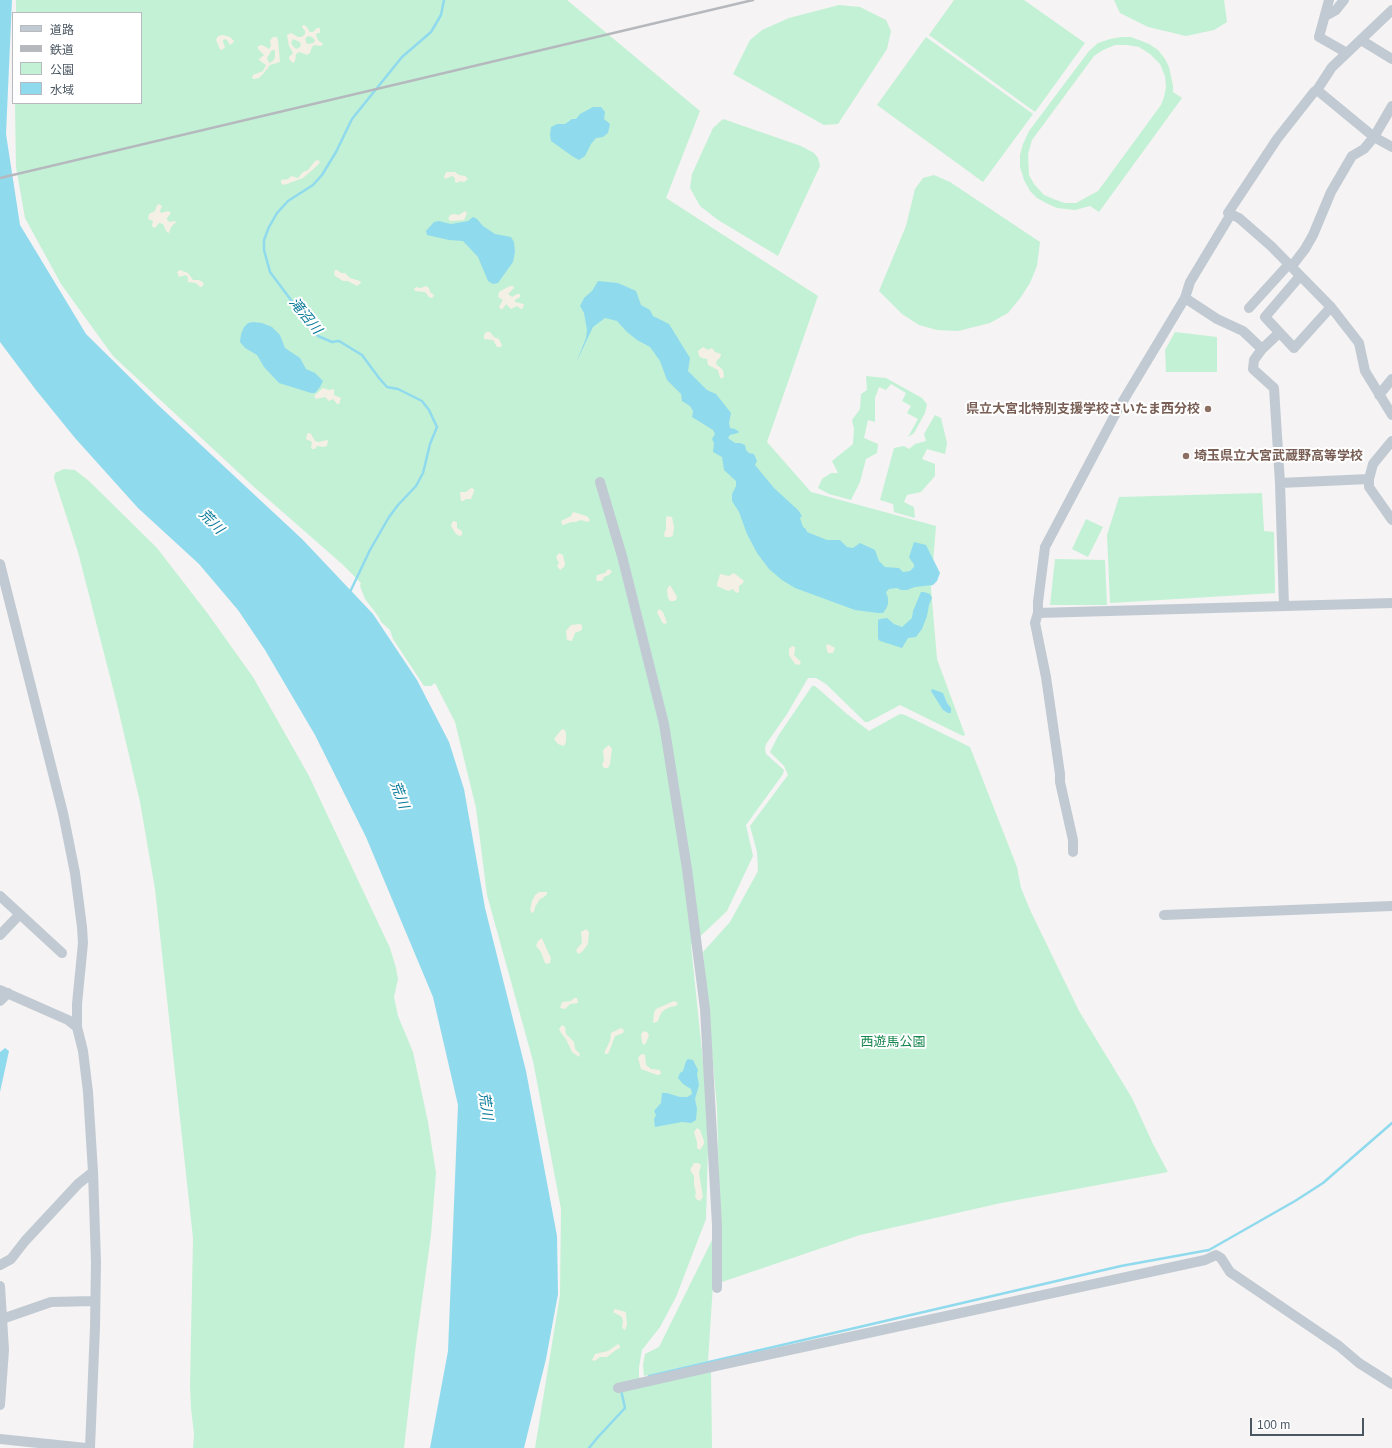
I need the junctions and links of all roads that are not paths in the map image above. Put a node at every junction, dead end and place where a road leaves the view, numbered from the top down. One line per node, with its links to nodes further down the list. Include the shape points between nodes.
1 (1329, 0): 4 (street)
2 (1344, 0): 4 (street, via 1336,10)
3 (1392, 10): 5 (street)
4 (1325, 16): 6 (street, via 1319,37)
5 (1360, 40): 6 (street); 7 (street)
6 (1347, 53): 8 (street, via 1332,67)
7 (1392, 59)
8 (1317, 90): 11 (street); 13 (street, via 1257,167 1228,213)
9 (1392, 106): 11 (street)
10 (1392, 114): 11 (street)
11 (1376, 138): 12 (street); 14 (street, via 1352,156 1331,192 1313,235 1305,249)
12 (1392, 147)
13 (1231, 214): 14 (street, via 1239,218); 16 (street, via 1190,282)
14 (1290, 265): 15 (street); 18 (street)
15 (1300, 276): 17 (street); 19 (street, via 1265,317)
16 (1185, 298): 20 (street, via 1217,319 1243,331); 32 (street, via 1117,411 1045,547)
17 (1331, 307): 19 (street, via 1294,348); 22 (street, via 1358,343 1365,371)
18 (1250, 308)
19 (1279, 333): 20 (street)
20 (1262, 348): 27 (street, via 1254,360 1253,369 1274,388)
21 (1392, 379): 22 (street)
22 (1379, 395): 23 (street)
23 (1392, 415)
24 (1392, 441): 25 (street, via 1373,464)
25 (1369, 479): 27 (street); 28 (street, via 1369,488)
26 (600, 482): 46 (street, via 622,556 664,724 687,869 705,1009 717,1225)
27 (1280, 483): 31 (street)
28 (1392, 520)
29 (0, 564): 42 (street, via 63,813 75,873 83,943)
30 (1392, 603): 31 (street)
31 (1284, 606): 32 (street)
32 (1038, 613): 33 (street, via 1035,623 1046,677 1060,782 1073,840)
33 (1072, 852)
34 (0, 896): 36 (street)
35 (1392, 906): 37 (street)
36 (20, 914): 38 (street); 39 (street)
37 (1164, 915)
38 (0, 936)
39 (62, 953)
40 (4, 991): 41 (street); 42 (street, via 68,1020)
41 (0, 1001)
42 (77, 1027): 43 (street, via 85,1064)
43 (93, 1172): 44 (street, via 78,1184 11,1258); 47 (street)
44 (0, 1265)
45 (0, 1286): 48 (street)
46 (717, 1288)
47 (96, 1301): 48 (street, via 51,1302); 54 (street)
48 (2, 1320): 51 (street, via 4,1350)
49 (1392, 1384): 50 (street, via 1230,1272 1216,1255 1205,1260)
50 (618, 1388)
51 (0, 1405)
52 (0, 1439): 53 (street)
53 (86, 1448)
54 (90, 1448)

